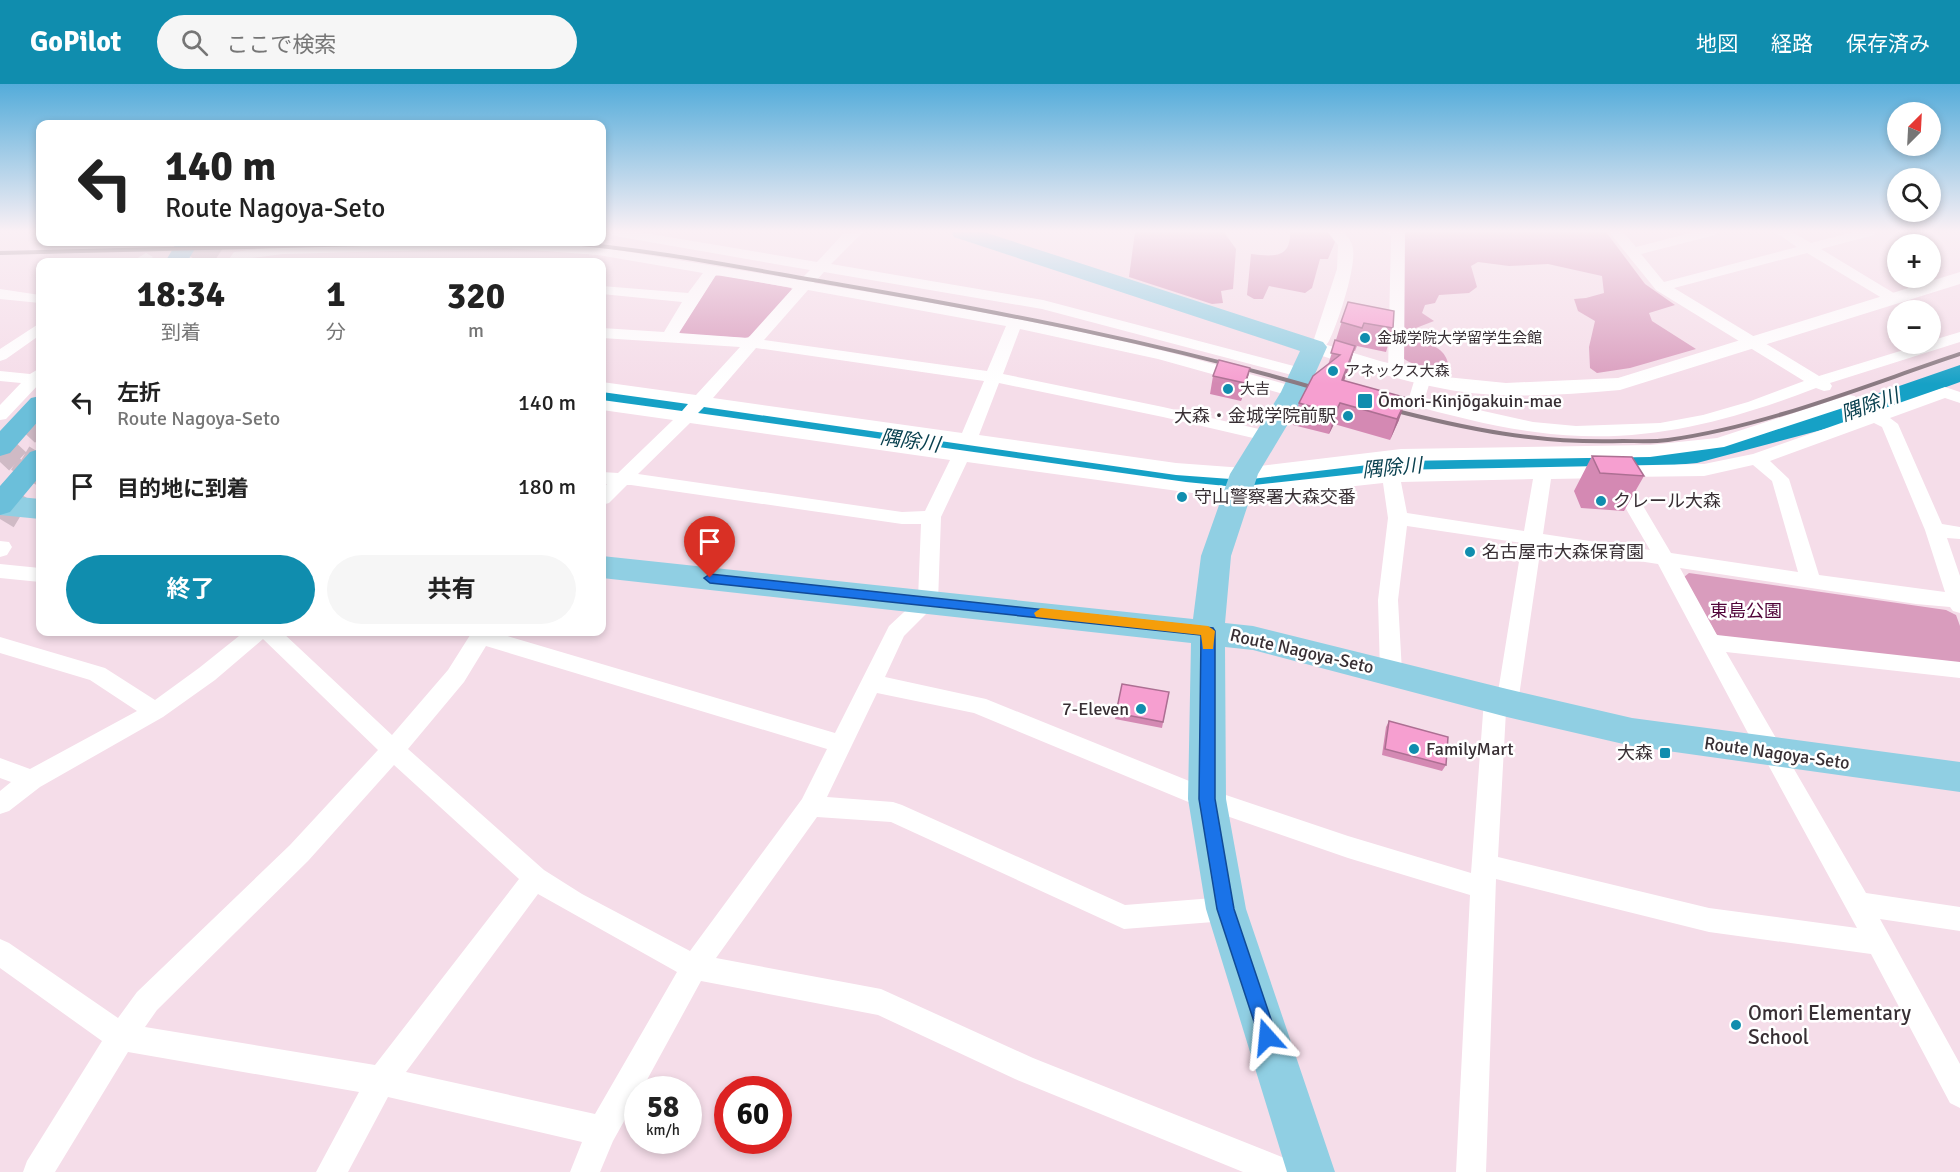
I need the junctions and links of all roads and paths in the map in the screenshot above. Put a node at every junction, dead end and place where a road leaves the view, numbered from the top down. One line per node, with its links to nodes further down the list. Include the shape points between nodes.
1 (703, 283): 17 (street)
2 (785, 283): 12 (street)
3 (807, 283): 12 (street)
4 (921, 283): 35 (street, via 1044,304 1160,333)
5 (1117, 283): 28 (main road)
6 (1340, 283): 28 (street, via 1321,341)
7 (1397, 283): 30 (street)
8 (1658, 283): 13 (street)
9 (1674, 283): 13 (street)
10 (1867, 283): 18 (street)
11 (1944, 283): 18 (street)
12 (804, 286): 19 (street); 26 (street)
13 (1661, 286): 27 (street)
14 (606, 290): 17 (street)
15 (0, 294): 16 (street)
16 (36, 298)
17 (692, 298): 23 (street)
18 (1892, 298): 27 (street)
19 (1015, 323): 32 (street); 35 (street)
20 (36, 331): 25 (street)
21 (606, 333): 23 (street)
22 (0, 334): 25 (street)
23 (669, 337): 26 (street)
24 (1960, 337): 34 (street)
25 (26, 338): 29 (street)
26 (752, 343): 32 (street); 39 (street)
27 (1753, 344): 33 (street, via 1620,384 1506,389); 34 (street)
28 (1314, 347): 30 (street); 35 (main road)
29 (0, 356)
30 (1396, 372): 33 (street)
31 (0, 376): 37 (street)
32 (992, 377): 44 (street); 45 (street)
33 (1423, 378): 34 (street, via 1416,400 1533,427 1576,431 1660,428 1705,420)
34 (1817, 382): 41 (street)
35 (1298, 383): 44 (main road)
36 (606, 388): 39 (street)
37 (34, 392): 42 (street); 46 (highway)
38 (1955, 392): 41 (street)
39 (701, 401): 43 (street); 45 (street)
40 (606, 406): 43 (street)
41 (1860, 407): 48 (street); 55 (street, via 1718,443 1650,451 1401,455); 61 (street, via 1889,424)
42 (0, 415)
43 (686, 417): 47 (street); 54 (street)
44 (1266, 436): 55 (main road)
45 (969, 438): 55 (street, via 1176,469)
46 (0, 447)
47 (960, 456): 55 (street); 59 (street)
48 (1757, 459): 51 (street, via 1704,470); 68 (street, via 1780,479)
49 (36, 463): 57 (highway)
50 (1543, 472): 51 (street); 52 (street); 63 (street)
51 (1614, 473): 64 (street)
52 (1391, 476): 55 (street, via 1269,491); 60 (street)
53 (606, 478): 54 (street)
54 (622, 479): 56 (street); 59 (street, via 902,518)
55 (1240, 483): 71 (main road, via 1216,556)
56 (606, 495)
57 (0, 505): 58 (main road)
58 (36, 509)
59 (931, 517): 69 (street)
60 (1398, 518): 63 (street); 79 (street, via 1388,600)
61 (1935, 530): 62 (street); 70 (street)
62 (1960, 533)
63 (1532, 540): 64 (street); 81 (street)
64 (1665, 559): 68 (street); 76 (street)
65 (606, 567): 69 (main road, Route Nagoya-Seto)
66 (0, 572): 67 (street)
67 (36, 575)
68 (1811, 581): 70 (street)
69 (928, 602): 71 (main road, Route Nagoya-Seto); 80 (street, via 896,631)
70 (1959, 603)
71 (1208, 631): 79 (main road, Route Nagoya-Seto, via 1262,640); 89 (main road)
72 (253, 636): 82 (street)
73 (273, 636): 84 (street)
74 (481, 636): 84 (street, via 456,676)
75 (489, 636): 83 (street)
76 (1709, 642): 78 (street); 85 (street)
77 (0, 645): 82 (street, via 96,674)
78 (1960, 670)
79 (1391, 672): 81 (main road, Route Nagoya-Seto)
80 (872, 683): 83 (street); 89 (street, via 978,705)
81 (1501, 701): 85 (main road, Route Nagoya-Seto, via 1632,732); 92 (street)
82 (155, 711): 88 (street)
83 (842, 744): 91 (street)
84 (393, 750): 93 (street); 100 (street, via 299,853 147,1001)
85 (1773, 752): 87 (main road, Route Nagoya-Seto); 94 (street)
86 (0, 768): 88 (street)
87 (1960, 777)
88 (32, 780): 90 (street)
89 (1207, 799): 92 (street, via 1348,847); 95 (main road)
90 (0, 804)
91 (811, 806): 95 (street, via 893,812 1124,917); 99 (street)
92 (1484, 877): 97 (street, via 1709,920); 109 (street)
93 (535, 878): 99 (street); 101 (street)
94 (1858, 904): 96 (street); 97 (street)
95 (1226, 909): 108 (main road)
96 (1960, 919)
97 (1879, 943): 102 (street)
98 (0, 952): 100 (street)
99 (694, 967): 103 (street); 107 (street, via 881,1002 1025,1069)
100 (121, 1037): 101 (street); 104 (street)
101 (381, 1081): 103 (street); 105 (street)
102 (1960, 1093)
103 (602, 1131): 106 (street)
104 (38, 1172)
105 (331, 1172)
106 (585, 1172)
107 (1281, 1172)
108 (1311, 1172)
109 (1471, 1172)

